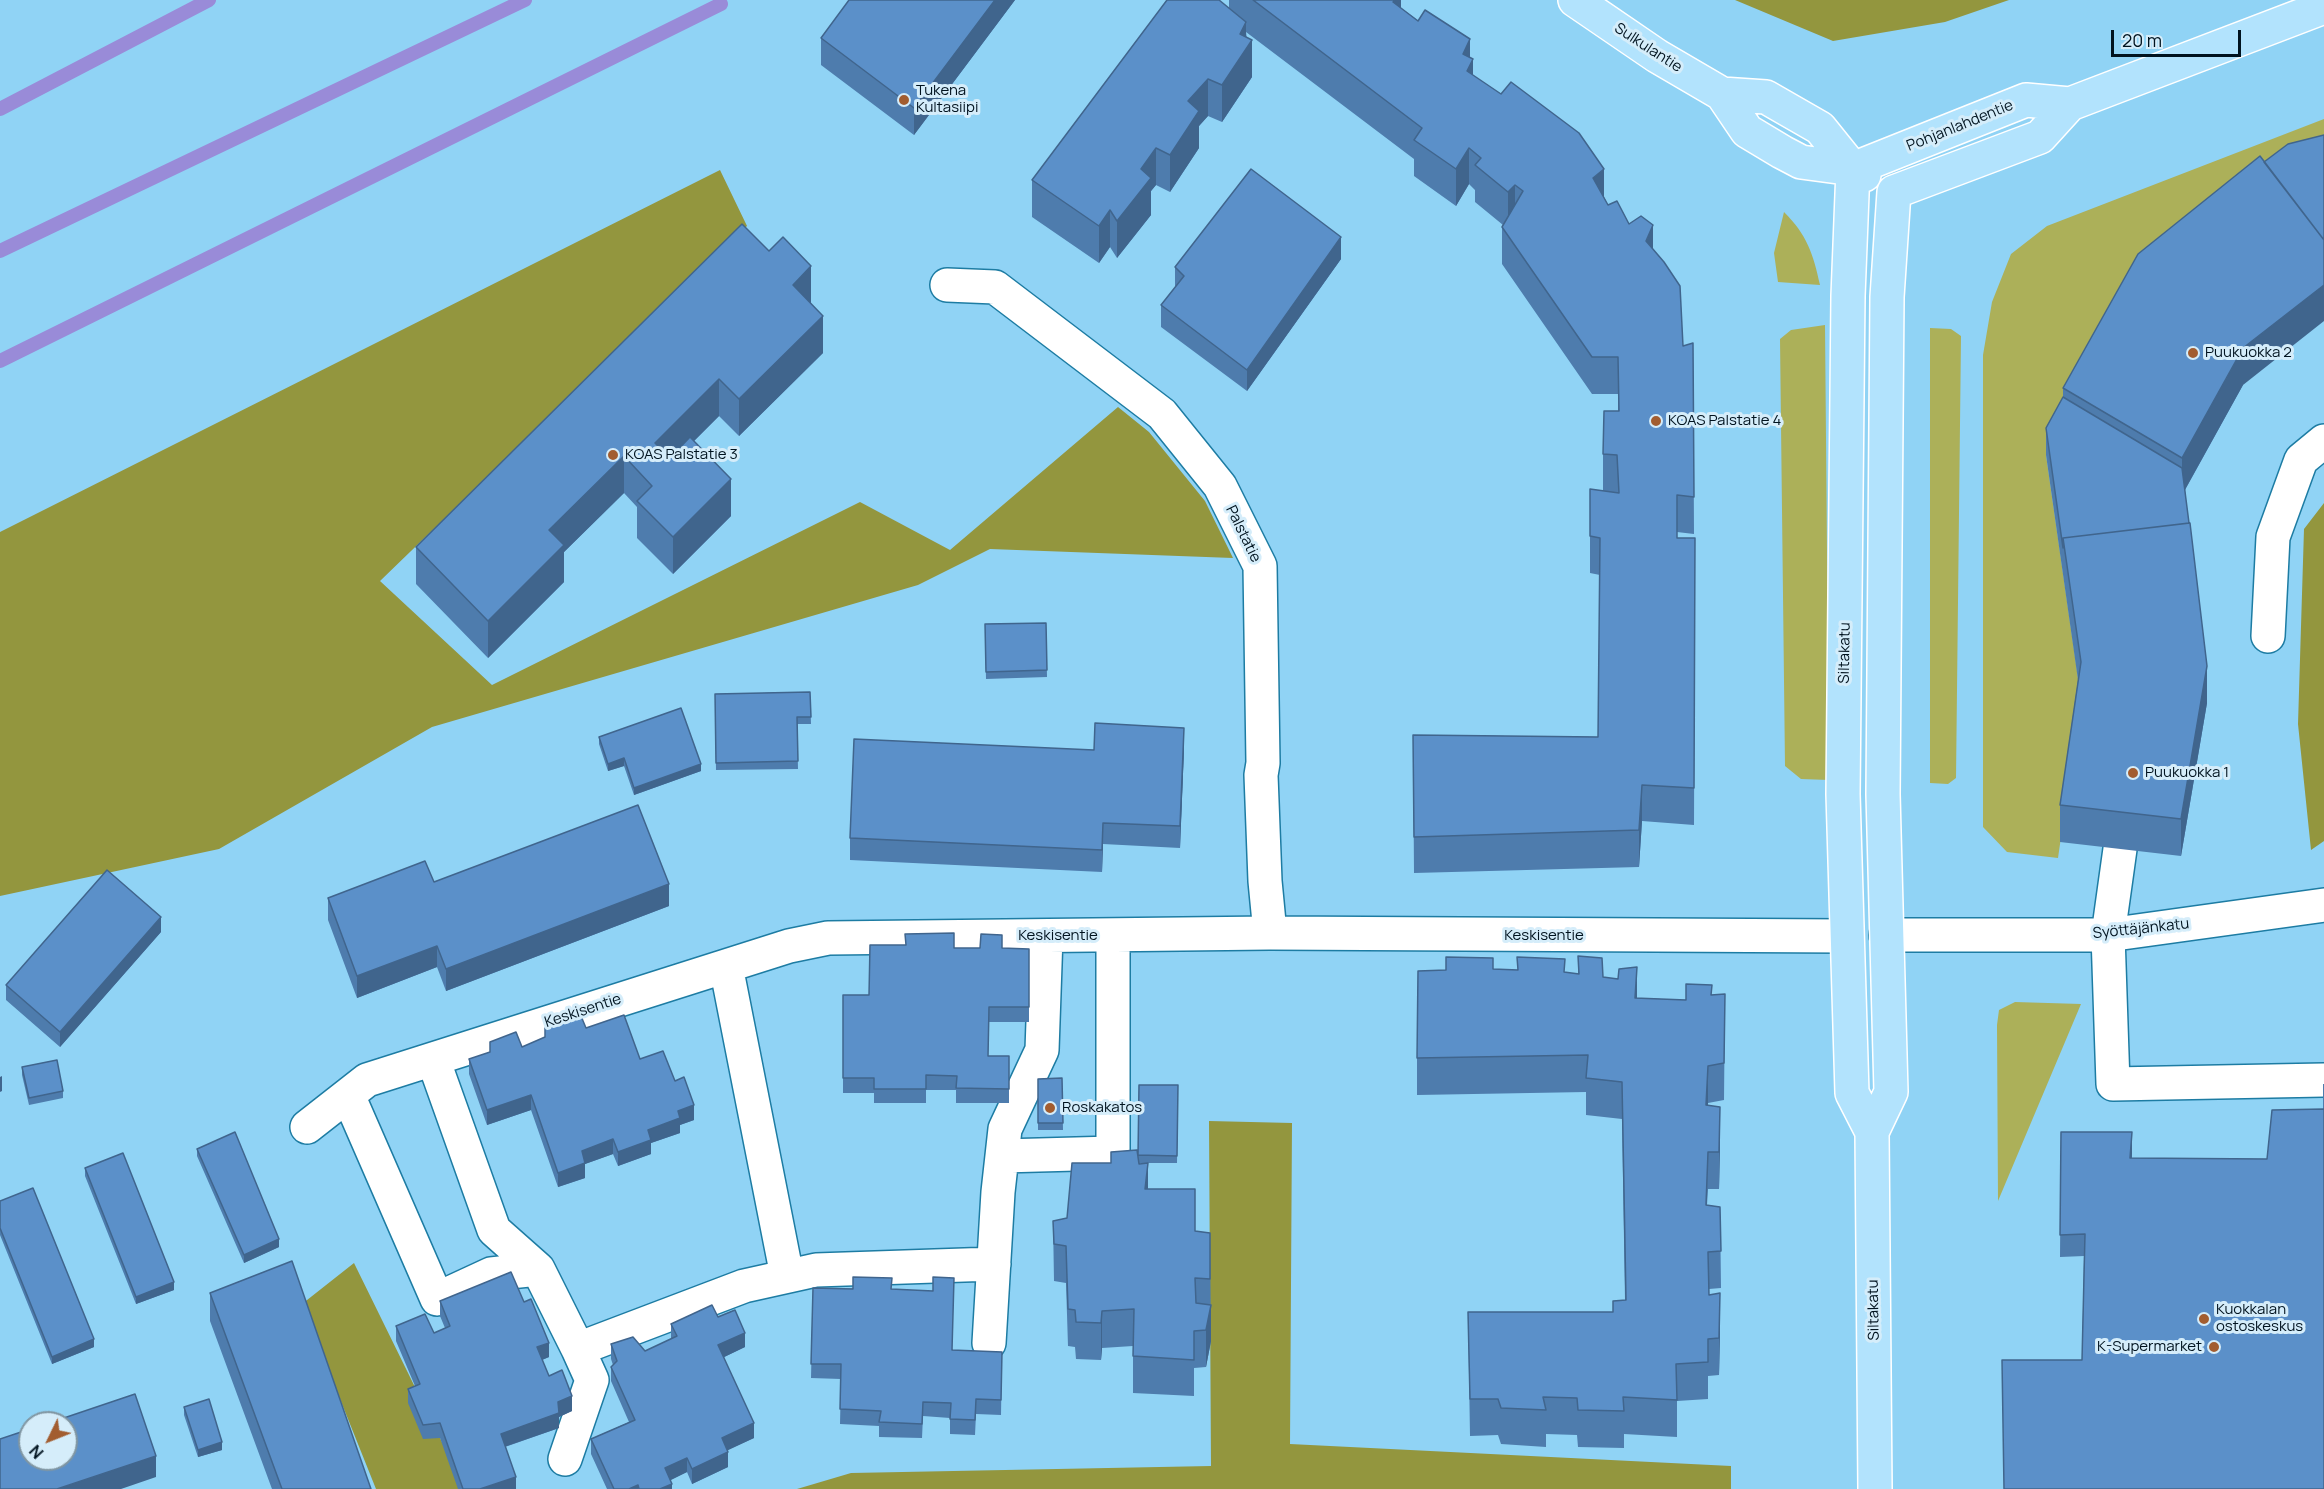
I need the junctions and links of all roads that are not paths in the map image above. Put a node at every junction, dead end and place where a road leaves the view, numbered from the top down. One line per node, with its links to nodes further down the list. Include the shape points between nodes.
1 (1575, 0): 4 (main road, Sulkulantie, via 1657,56 1722,94 1766,97 1820,128)
2 (2324, 6): 3 (main road, Pohjanlahdentie)
3 (2070, 104): 4 (main road, Pohjanlahdentie, via 2026,100); 5 (main road, Pohjanlahdentie, via 2040,137)
4 (1853, 169): 5 (main road, Sulkulantie); 16 (main road, Siltakatu, via 1848,296)
5 (1894, 192): 13 (main road, Siltakatu, via 1887,309 1883,782)
6 (946, 285): 11 (street, Palstatie, via 995,287 1162,414 1226,497 1260,566 1261,775)
7 (2324, 441): 8 (street, via 2301,460 2273,537)
8 (2268, 636)
9 (2120, 849): 14 (street)
10 (2324, 905): 14 (street, Syöttäjänkatu)
11 (1270, 933): 12 (street, Keskisentie); 16 (street, Keskisentie)
12 (1113, 935): 15 (street, Keskisentie); 23 (street, via 1113,1153)
13 (1886, 935): 14 (street, Syöttäjänkatu); 16 (main road); 22 (main road, Siltakatu, via 1891,1092)
14 (2108, 935): 19 (street, via 2113,1083)
15 (1046, 936): 17 (street, Keskisentie, via 828,938); 23 (street, via 1042,1050 1005,1129)
16 (1846, 936): 22 (main road, Siltakatu, via 1852,1093)
17 (726, 966): 18 (street, Keskisentie); 26 (street)
18 (433, 1059): 20 (street, Keskisentie, via 367,1080); 25 (street, via 494,1230)
19 (2324, 1080)
20 (348, 1095): 21 (street, Keskisentie); 25 (street, via 437,1299 491,1274)
21 (307, 1127)
22 (1872, 1132): 30 (main road, Siltakatu)
23 (1002, 1156): 24 (street)
24 (994, 1264): 26 (street, via 816,1270); 27 (street)
25 (538, 1269): 28 (street)
26 (787, 1276): 28 (street, via 744,1286)
27 (989, 1343)
28 (578, 1349): 29 (street, via 592,1380)
29 (565, 1459)
30 (1875, 1489)

